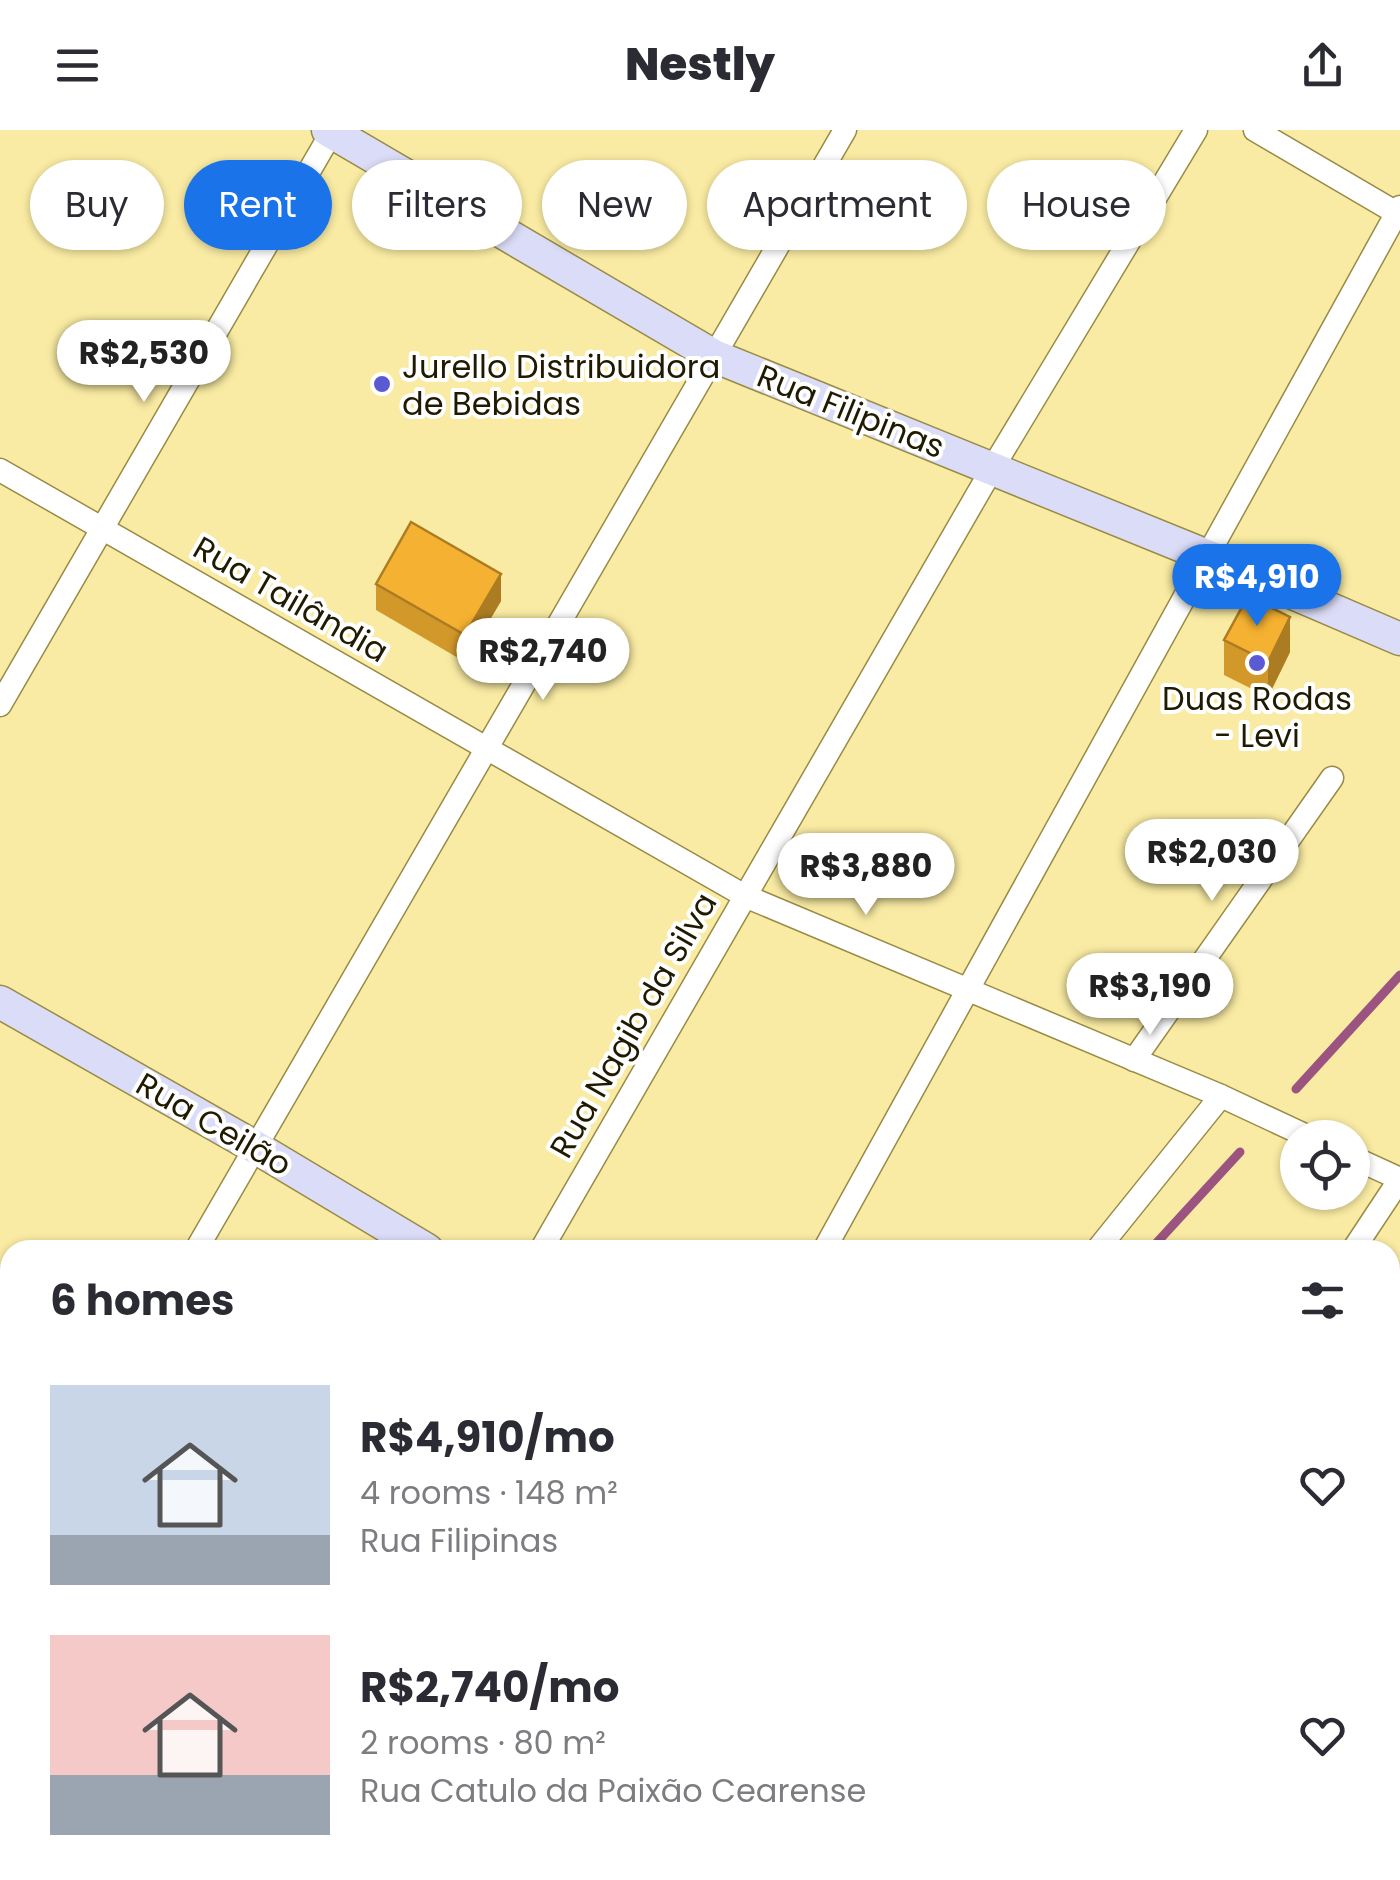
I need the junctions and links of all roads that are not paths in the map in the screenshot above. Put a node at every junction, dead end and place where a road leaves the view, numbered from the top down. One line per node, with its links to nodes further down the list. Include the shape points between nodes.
1 (845, 130): 6 (street)
2 (1196, 130): 7 (street, Rua Nagib da Silva)
3 (1254, 130): 5 (street)
4 (331, 131): 6 (street, Rua Filipinas); 9 (street)
5 (1399, 212): 10 (street)
6 (714, 356): 7 (street, Rua Filipinas); 13 (street)
7 (992, 469): 10 (street, Rua Filipinas); 15 (street, Rua Nagib da Silva)
8 (0, 470): 9 (street, Rua Tailândia)
9 (102, 528): 12 (street); 13 (street, Rua Tailândia)
10 (1207, 556): 11 (street, Rua Filipinas); 16 (street)
11 (1400, 640)
12 (0, 706)
13 (487, 748): 15 (street, Rua Tailândia); 21 (street)
14 (1332, 778): 18 (street)
15 (744, 896): 16 (street, Rua Tailândia); 26 (street, Rua Nagib da Silva)
16 (967, 989): 18 (street, Rua Tailândia); 27 (street)
17 (0, 1002): 21 (street, Rua Ceilão)
18 (1134, 1060): 19 (street, Rua Tailândia)
19 (1221, 1096): 20 (street, Rua Tailândia); 28 (street)
20 (1280, 1124)
21 (256, 1147): 24 (street); 25 (street, Rua Ceilão)
22 (1370, 1165): 23 (street)
23 (1400, 1179): 29 (street)
24 (202, 1240)
25 (409, 1240)
26 (547, 1240)
27 (829, 1240)
28 (1105, 1240)
29 (1360, 1240)

